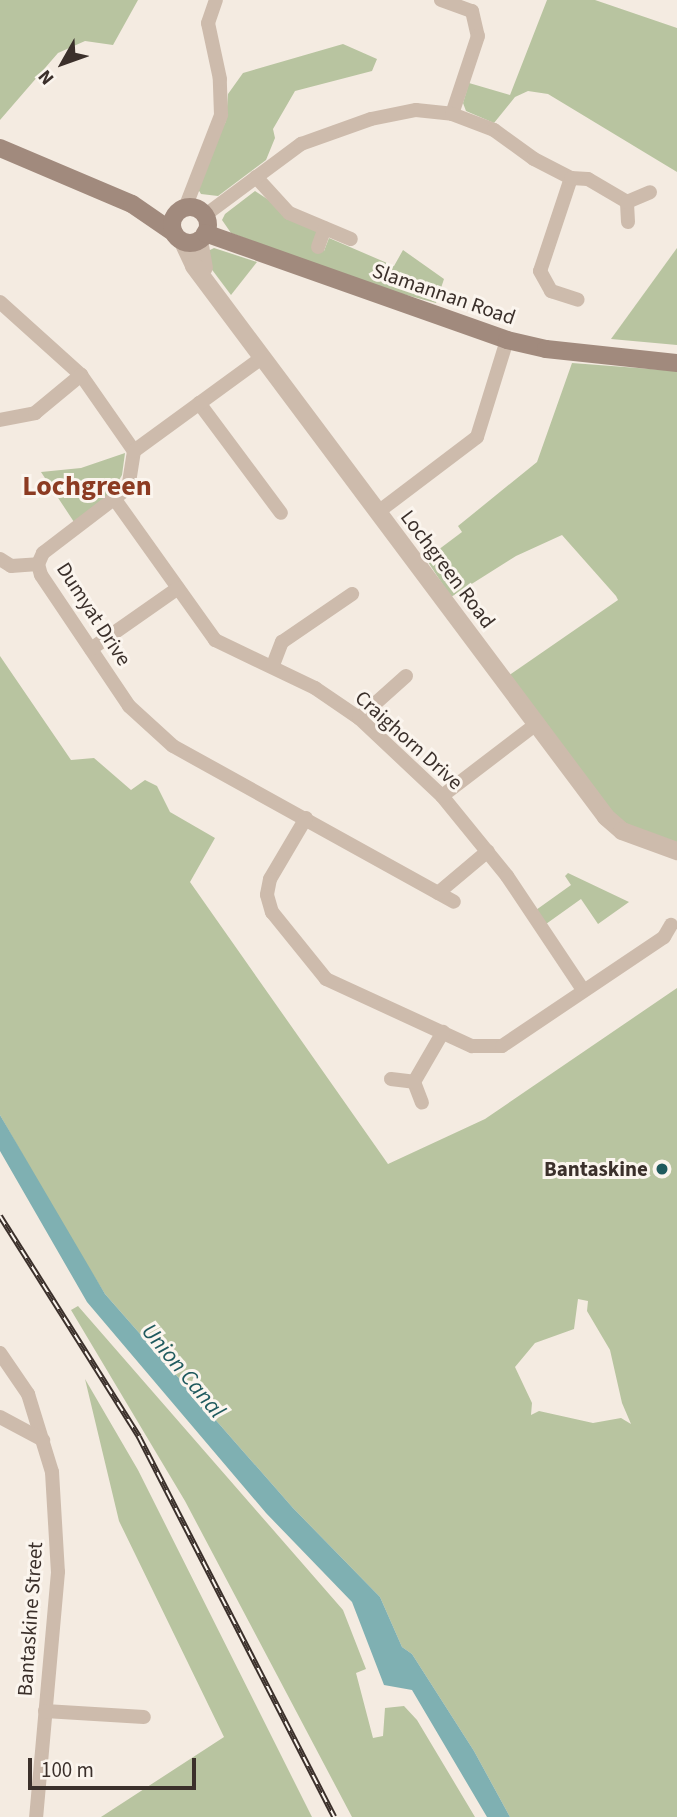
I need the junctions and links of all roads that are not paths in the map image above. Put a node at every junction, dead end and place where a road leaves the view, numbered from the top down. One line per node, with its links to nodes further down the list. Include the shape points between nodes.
1 (216, 0): 10 (street, via 208,23 220,79 221,114)
2 (441, 0): 3 (street, via 472,11 478,36)
3 (452, 114): 5 (street, via 416,110 371,118 302,144); 6 (street, via 494,130)
4 (0, 148): 9 (main road, Slamannan Road)
5 (256, 177): 12 (street, via 289,213); 13 (street)
6 (571, 178): 8 (street, via 588,178); 16 (street, via 540,271 551,291)
7 (650, 192): 8 (street)
8 (627, 202): 11 (street)
9 (132, 204): 10 (main road, Slamannan Road); 13 (main road, Slamannan Road)
10 (182, 210): 13 (main road, Slamannan Road); 13 (main road, via 172,221)
11 (628, 222)
12 (325, 228): 14 (street); 15 (street)
13 (193, 233): 18 (main road, Slamannan Road); 19 (street, Lochgreen Road, via 208,282)
14 (351, 239)
15 (318, 247)
16 (579, 300)
17 (0, 302): 21 (street)
18 (507, 340): 20 (main road, Slamannan Road, via 546,349); 26 (street, via 477,437)
19 (263, 357): 22 (street); 26 (street, Lochgreen Road)
20 (677, 363)
21 (81, 375): 23 (street, via 35,413); 24 (street)
22 (200, 403): 24 (street); 27 (street)
23 (0, 419)
24 (134, 451): 25 (street, Dumyat Drive, via 133,474)
25 (116, 501): 29 (street, Dumyat Drive, via 43,553); 30 (street, Craighorn Drive)
26 (378, 512): 36 (street, Lochgreen Road)
27 (281, 513)
28 (0, 559): 29 (street, via 11,566)
29 (38, 564): 32 (street, Dumyat Drive)
30 (178, 588): 32 (street); 33 (street, Craighorn Drive, via 215,639)
31 (352, 594): 33 (street, via 282,642)
32 (91, 649): 38 (street, Dumyat Drive, via 148,727 173,746)
33 (273, 665): 35 (street, Craighorn Drive)
34 (406, 676): 35 (street)
35 (359, 718): 37 (street, Craighorn Drive)
36 (535, 725): 37 (street); 40 (street, Lochgreen Road, via 606,817 622,831)
37 (442, 796): 39 (street, Craighorn Drive)
38 (306, 818): 41 (street, Dumyat Drive); 45 (street, via 270,879 267,895 272,912 326,979)
39 (488, 851): 41 (street); 44 (street, Craighorn Drive)
40 (677, 851)
41 (438, 893): 42 (street, Dumyat Drive)
42 (454, 902)
43 (669, 920): 44 (street, via 664,937)
44 (583, 990): 45 (street, via 502,1046 487,1049)
45 (443, 1032): 47 (street)
46 (391, 1079): 47 (street)
47 (414, 1082): 48 (street)
48 (422, 1103)
49 (0, 1353): 51 (street, Bantaskine Street, via 28,1394)
50 (0, 1417): 51 (street)
51 (43, 1440): 52 (street, Bantaskine Street, via 52,1472 58,1572)
52 (45, 1711): 53 (street); 54 (street, Bantaskine Street)
53 (145, 1717)
54 (36, 1817)

